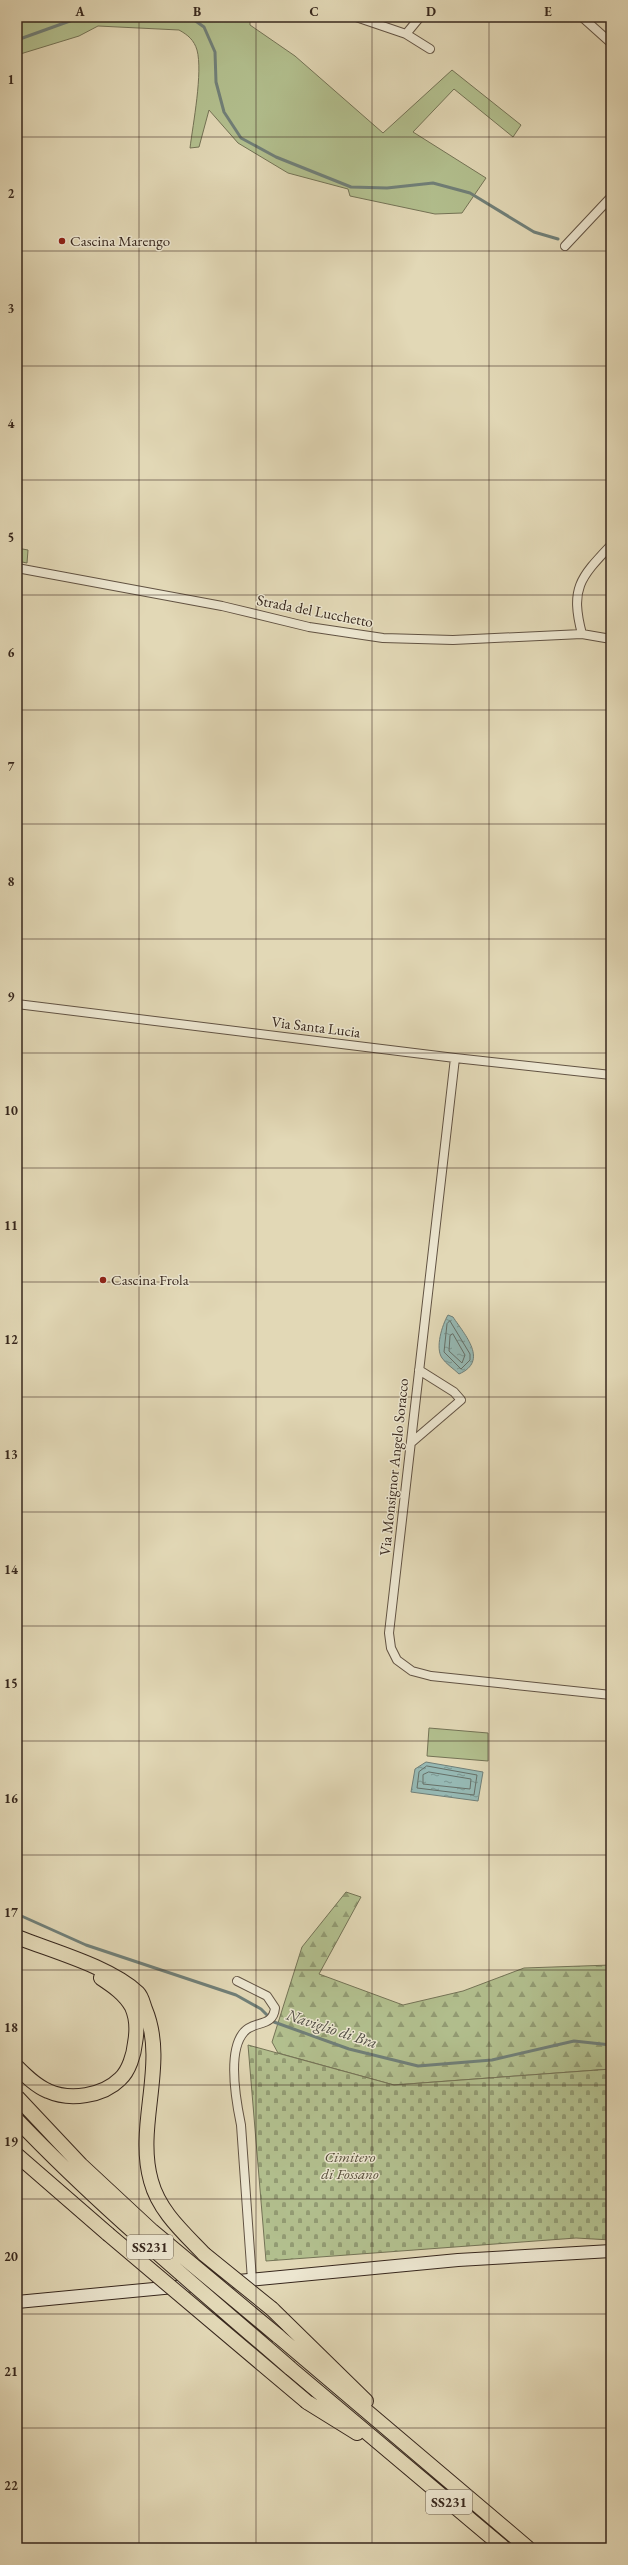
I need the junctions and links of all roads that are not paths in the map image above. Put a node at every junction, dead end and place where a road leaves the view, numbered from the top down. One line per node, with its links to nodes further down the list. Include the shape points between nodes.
1 (356, 17): 4 (street)
2 (420, 17): 4 (street)
3 (582, 17): 5 (street)
4 (406, 34): 6 (street)
5 (611, 42)
6 (430, 49)
7 (611, 197): 8 (street)
8 (565, 246)
9 (611, 545): 11 (street, via 577,591 576,612)
10 (17, 568): 11 (street, Strada del Lucchetto, via 222,606 309,627 383,638 453,640)
11 (582, 634): 12 (street, Strada del Lucchetto)
12 (611, 639)
13 (17, 1004): 14 (street, Via Santa Lucia)
14 (455, 1058): 15 (street, Via Santa Lucia); 16 (street, Via Monsignor Angelo Soracco)
15 (611, 1075)
16 (419, 1370): 17 (street, Via Monsignor Angelo Soracco); 17 (street, via 454,1392 461,1400)
17 (412, 1442): 18 (street, Via Monsignor Angelo Soracco, via 389,1633 391,1648 397,1660 412,1671 431,1676)
18 (611, 1695)
19 (17, 1937): 20 (highway)
20 (74, 1960): 22 (highway, via 121,1992 132,2008 137,2031 134,2054 121,2079 93,2094 63,2096 48,2091 28,2079); 29 (highway, bridge, via 110,1974 127,1984 139,1995 149,2018 154,2039 147,2146 151,2181 169,2217 204,2254 272,2309 346,2379)
21 (237, 1981): 27 (street, via 267,1996 275,2008 275,2015 268,2022 245,2030 238,2040 235,2055 236,2100 241,2125)
22 (17, 2067)
23 (17, 2097): 29 (highway, SS231, bridge, via 81,2165 152,2231)
24 (17, 2120): 30 (highway, SS231, bridge, via 120,2222)
25 (17, 2155): 30 (highway, bridge, via 307,2402)
26 (611, 2251): 27 (main road, via 458,2260)
27 (252, 2280): 28 (main road)
28 (17, 2302)
29 (410, 2446): 32 (highway, SS231)
30 (394, 2456): 31 (highway, SS231)
31 (504, 2548)
32 (528, 2548)

